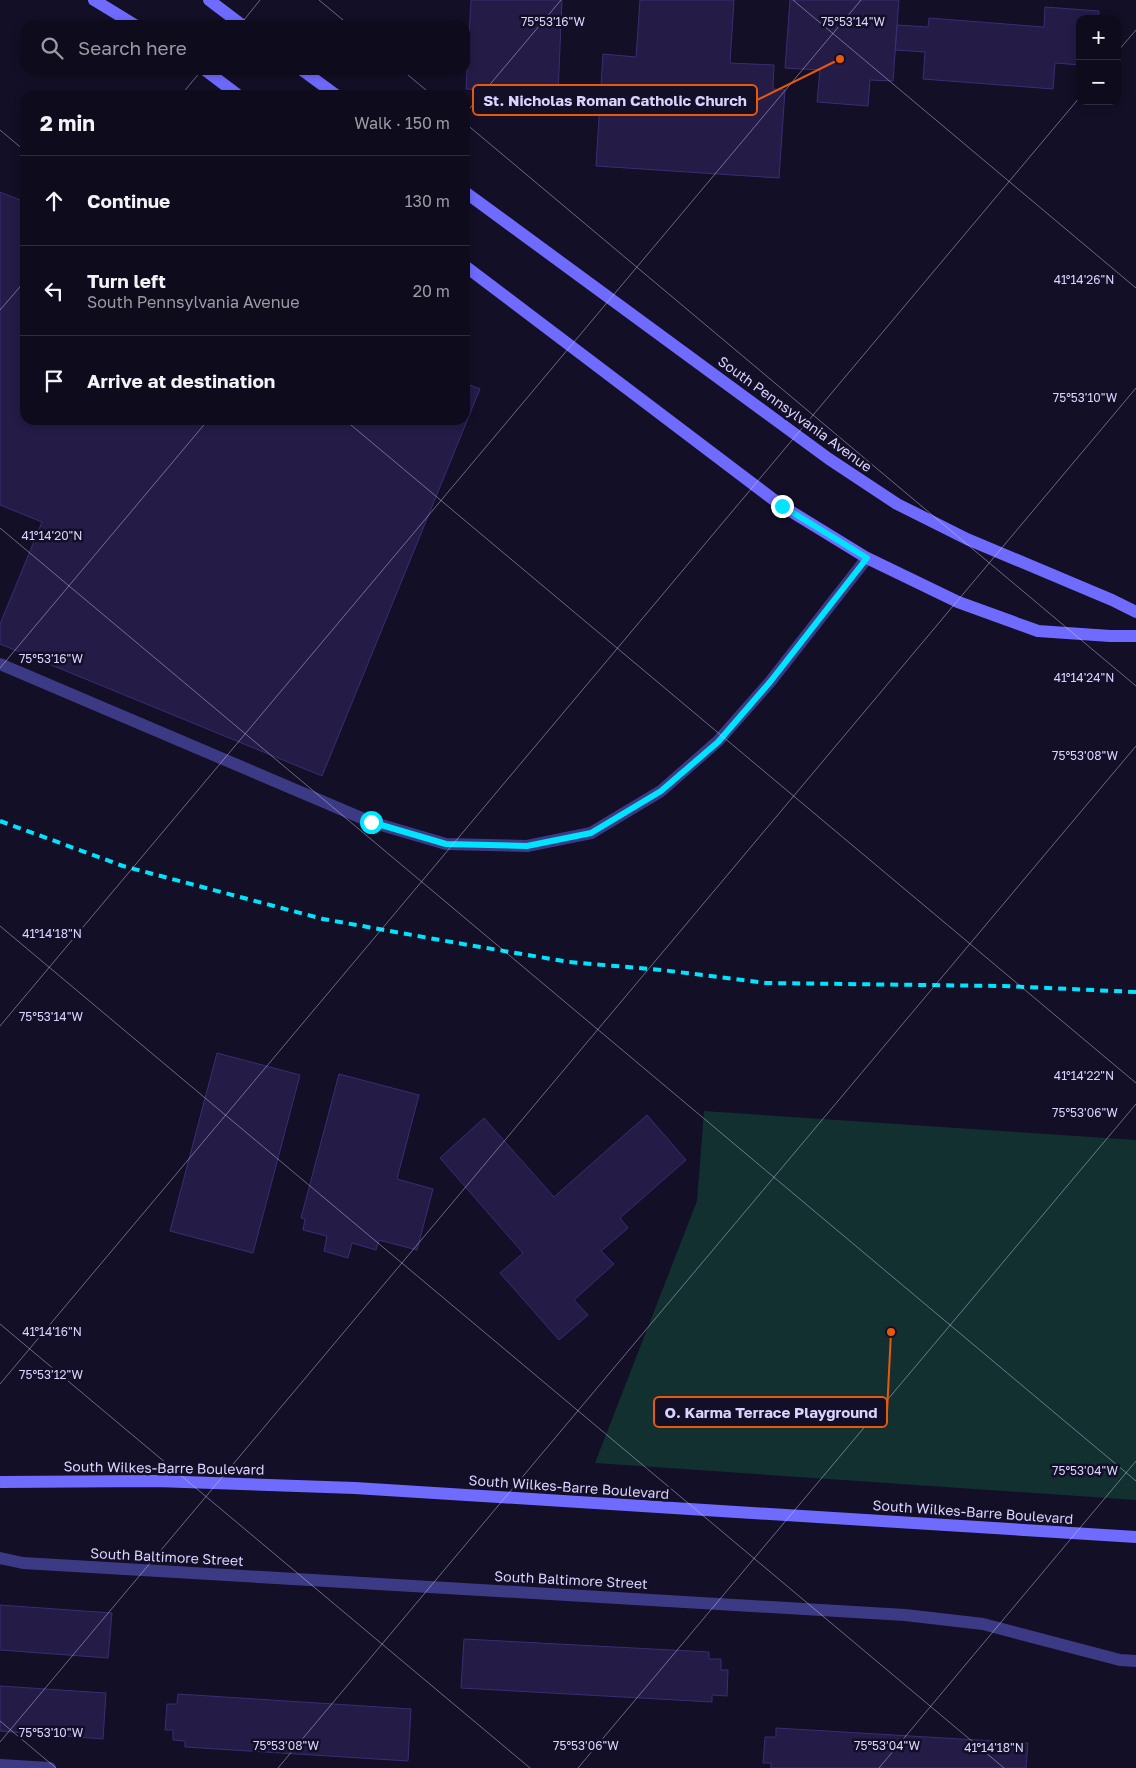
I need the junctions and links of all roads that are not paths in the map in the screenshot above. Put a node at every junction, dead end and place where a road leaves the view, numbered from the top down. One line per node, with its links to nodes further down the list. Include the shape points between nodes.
1 (94, 0): 3 (main road)
2 (209, 0): 4 (main road)
3 (127, 20)
4 (235, 20)
5 (212, 75): 7 (main road)
6 (309, 75): 8 (main road)
7 (231, 90)
8 (329, 90)
9 (470, 196): 12 (main road, South Pennsylvania Avenue, via 829,459 897,504 967,539)
10 (470, 270): 11 (main road, via 782,506)
11 (867, 558): 13 (main road, via 958,602 1038,630); 14 (street, via 770,682 718,742 661,791 591,833 527,846 446,844 371,822)
12 (1136, 612)
13 (1136, 636)
14 (0, 664)
15 (0, 1482): 16 (main road, South Wilkes-Barre Boulevard, via 156,1481 355,1488)
16 (1136, 1537)
17 (0, 1558): 18 (street, South Baltimore Street, via 33,1564 905,1615 983,1624 1120,1660)
18 (1136, 1661)
19 (0, 1765): 20 (street)
20 (50, 1768)

